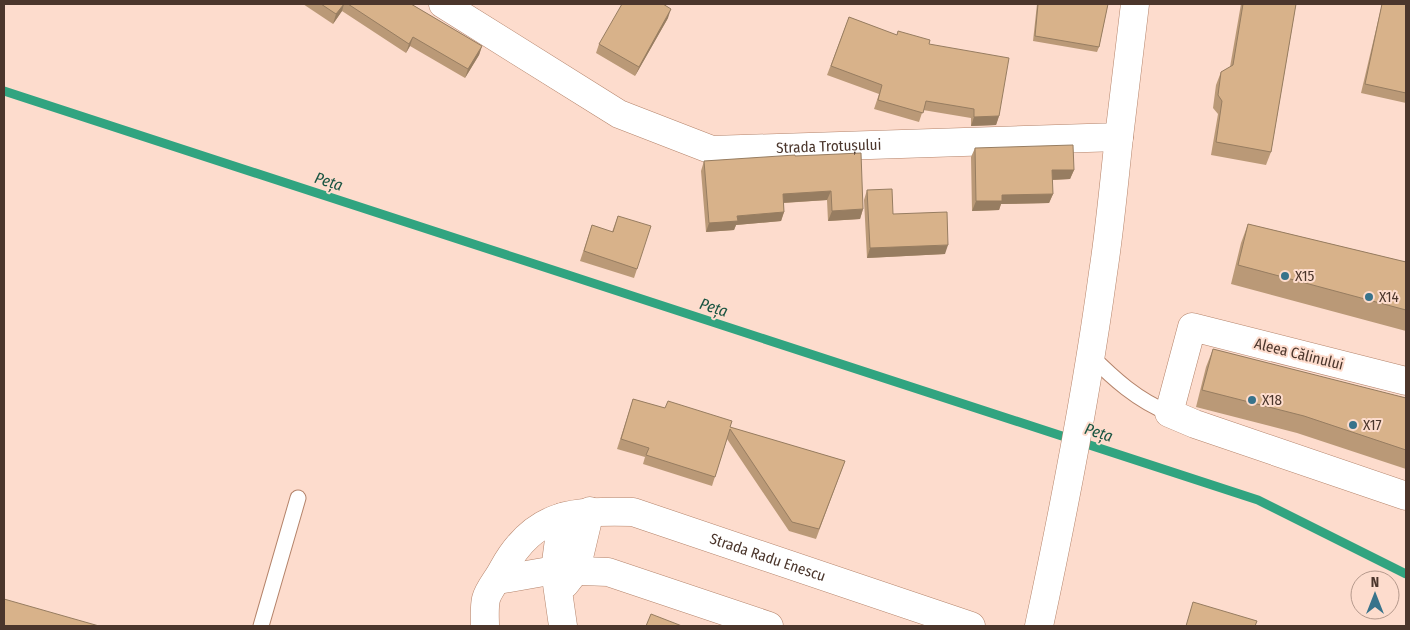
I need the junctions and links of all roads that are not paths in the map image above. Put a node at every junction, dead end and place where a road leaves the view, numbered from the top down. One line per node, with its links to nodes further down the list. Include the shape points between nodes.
1 (443, 4): 3 (street, Strada Trotușului, via 619,114 712,150)
2 (1135, 4): 3 (street)
3 (1118, 137): 4 (street, via 1104,272)
4 (1090, 355): 6 (lane, via 1115,380 1149,405); 18 (street)
5 (1406, 380): 6 (street, Aleea Călinului, via 1192,327)
6 (1168, 413): 7 (street)
7 (1406, 496)
8 (298, 498): 13 (lane)
9 (590, 512): 10 (street, Strada Radu Enescu); 11 (street); 17 (street, Strada Radu Enescu, via 633,512)
10 (562, 517): 11 (street); 12 (street, Strada Radu Enescu, via 534,530 511,555)
11 (563, 578): 12 (street); 15 (street); 16 (street, via 608,572)
12 (498, 580): 14 (street, Strada Radu Enescu, via 486,598)
13 (261, 626)
14 (485, 626)
15 (563, 626)
16 (769, 626)
17 (971, 626)
18 (1039, 626)

